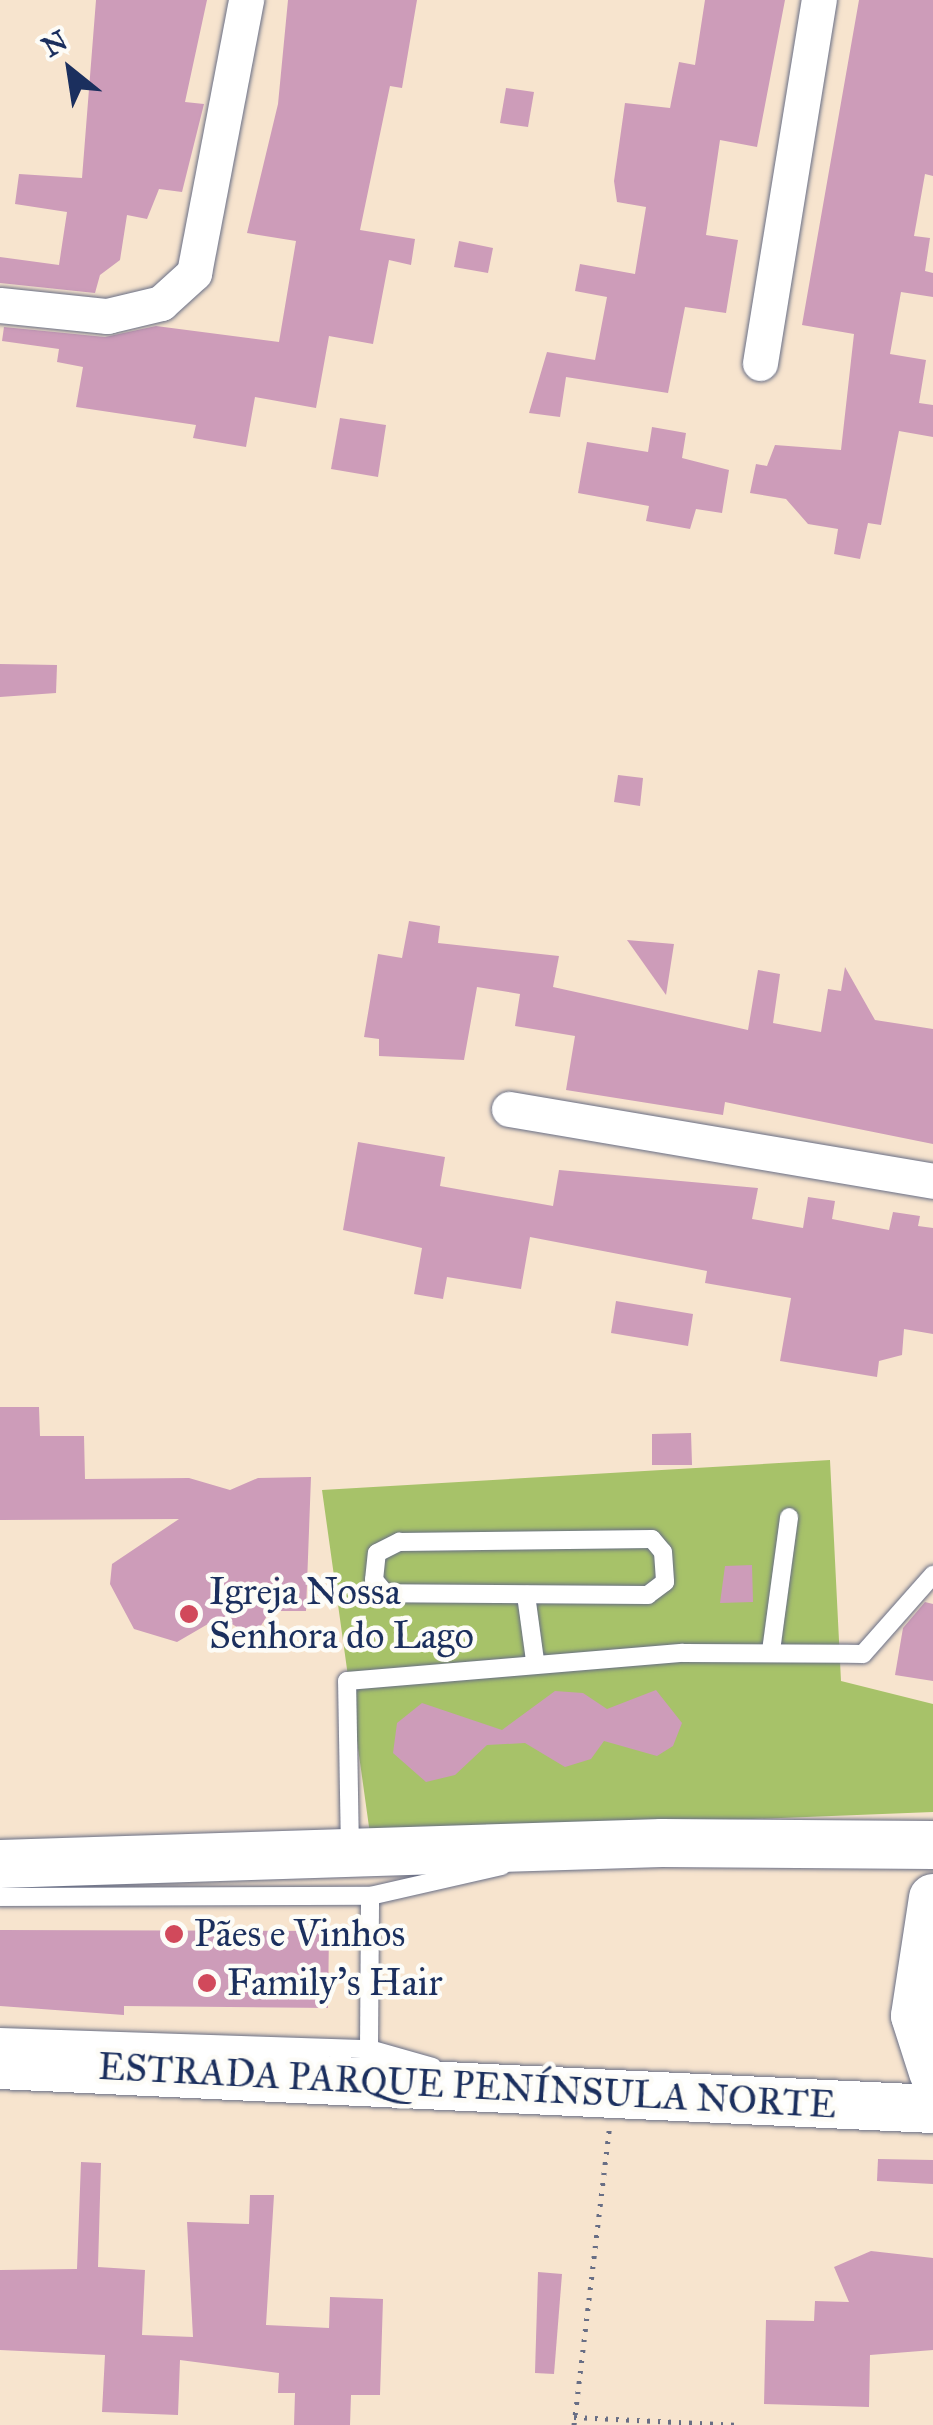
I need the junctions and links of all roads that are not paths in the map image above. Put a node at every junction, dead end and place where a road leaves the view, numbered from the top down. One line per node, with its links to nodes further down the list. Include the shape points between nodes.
1 (246, 0): 3 (street, via 194,273 160,303 107,316)
2 (819, 0): 4 (street)
3 (0, 305)
4 (760, 362)
5 (509, 1109): 6 (street)
6 (933, 1181)
7 (789, 1517): 10 (lane)
8 (933, 1575): 10 (lane, via 863,1654)
9 (526, 1595): 9 (lane, via 648,1595 664,1582 663,1552 652,1539 399,1542 377,1553 374,1580 386,1593); 11 (lane)
10 (771, 1651): 11 (lane)
11 (535, 1661): 14 (lane, via 348,1681)
12 (933, 1844): 14 (main road, via 564,1847)
13 (0, 1864): 14 (main road)
14 (360, 1876): 15 (lane); 18 (lane)
15 (0, 1897)
16 (933, 1898): 20 (main road, via 915,2016)
17 (0, 2037): 18 (lane)
18 (369, 2049): 21 (lane)
19 (0, 2065): 21 (main road, ESTRADA PARQUE PENÍNSULA NORTE)
20 (933, 2072)
21 (512, 2083): 22 (main road, ESTRADA PARQUE PENÍNSULA NORTE)
22 (933, 2109)

